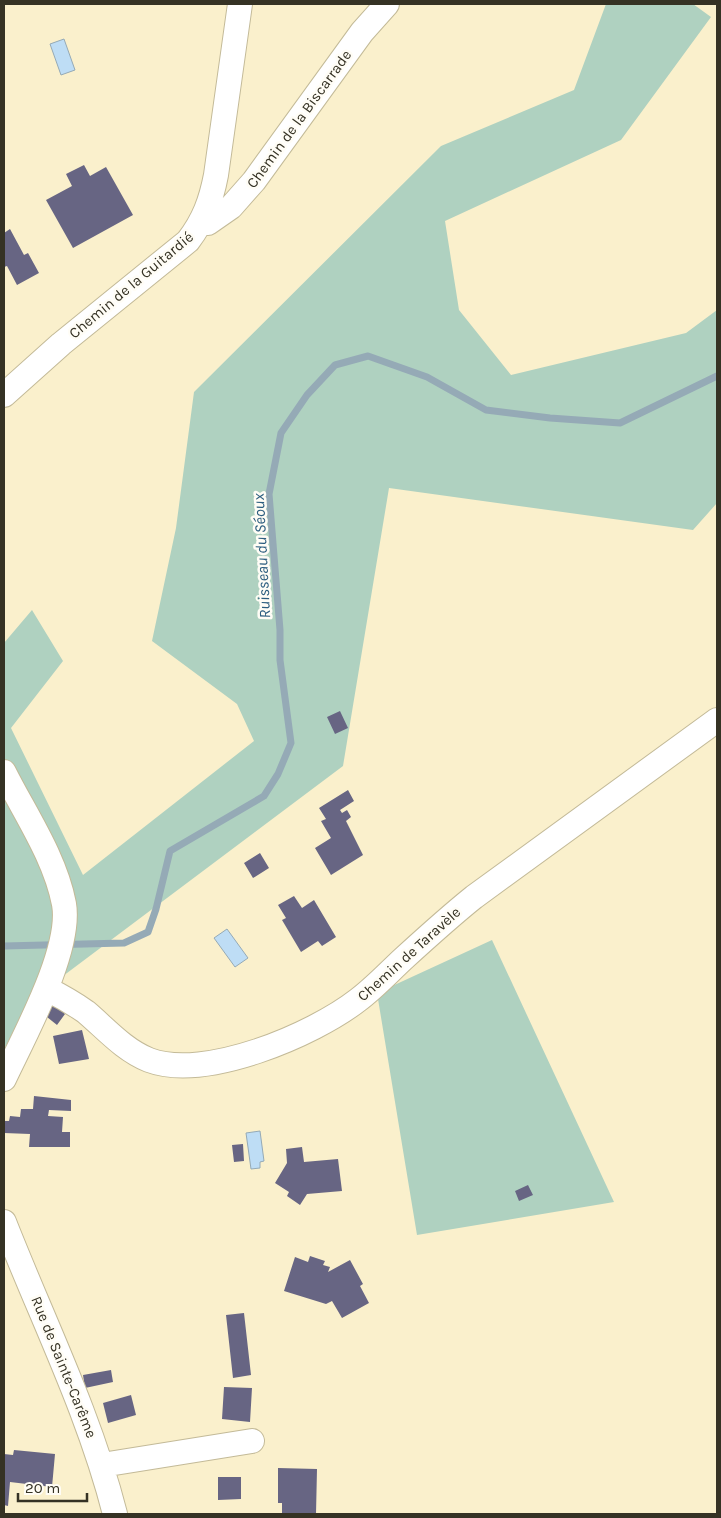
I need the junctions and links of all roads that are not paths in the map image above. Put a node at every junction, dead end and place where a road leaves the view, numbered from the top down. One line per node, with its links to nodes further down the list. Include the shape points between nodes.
1 (240, 4): 3 (street, Chemin de la Guitardié, via 216,175)
2 (387, 4): 3 (street, Chemin de la Biscarrade, via 362,32 254,182 231,207 208,222)
3 (202, 222): 4 (street, Chemin de la Guitardié, via 188,240)
4 (4, 395)
5 (717, 720): 7 (street, Chemin de Taravèle, via 474,897 357,1001 276,1045 207,1064 171,1065 149,1060 128,1048 66,998)
6 (4, 772): 7 (street, via 42,845 64,905 64,926)
7 (50, 980): 8 (street)
8 (4, 1079)
9 (4, 1222): 11 (street, Rue de Sainte-Carême, via 71,1379)
10 (252, 1440): 11 (street)
11 (102, 1465): 12 (street, Rue de Sainte-Carême)
12 (115, 1514)

